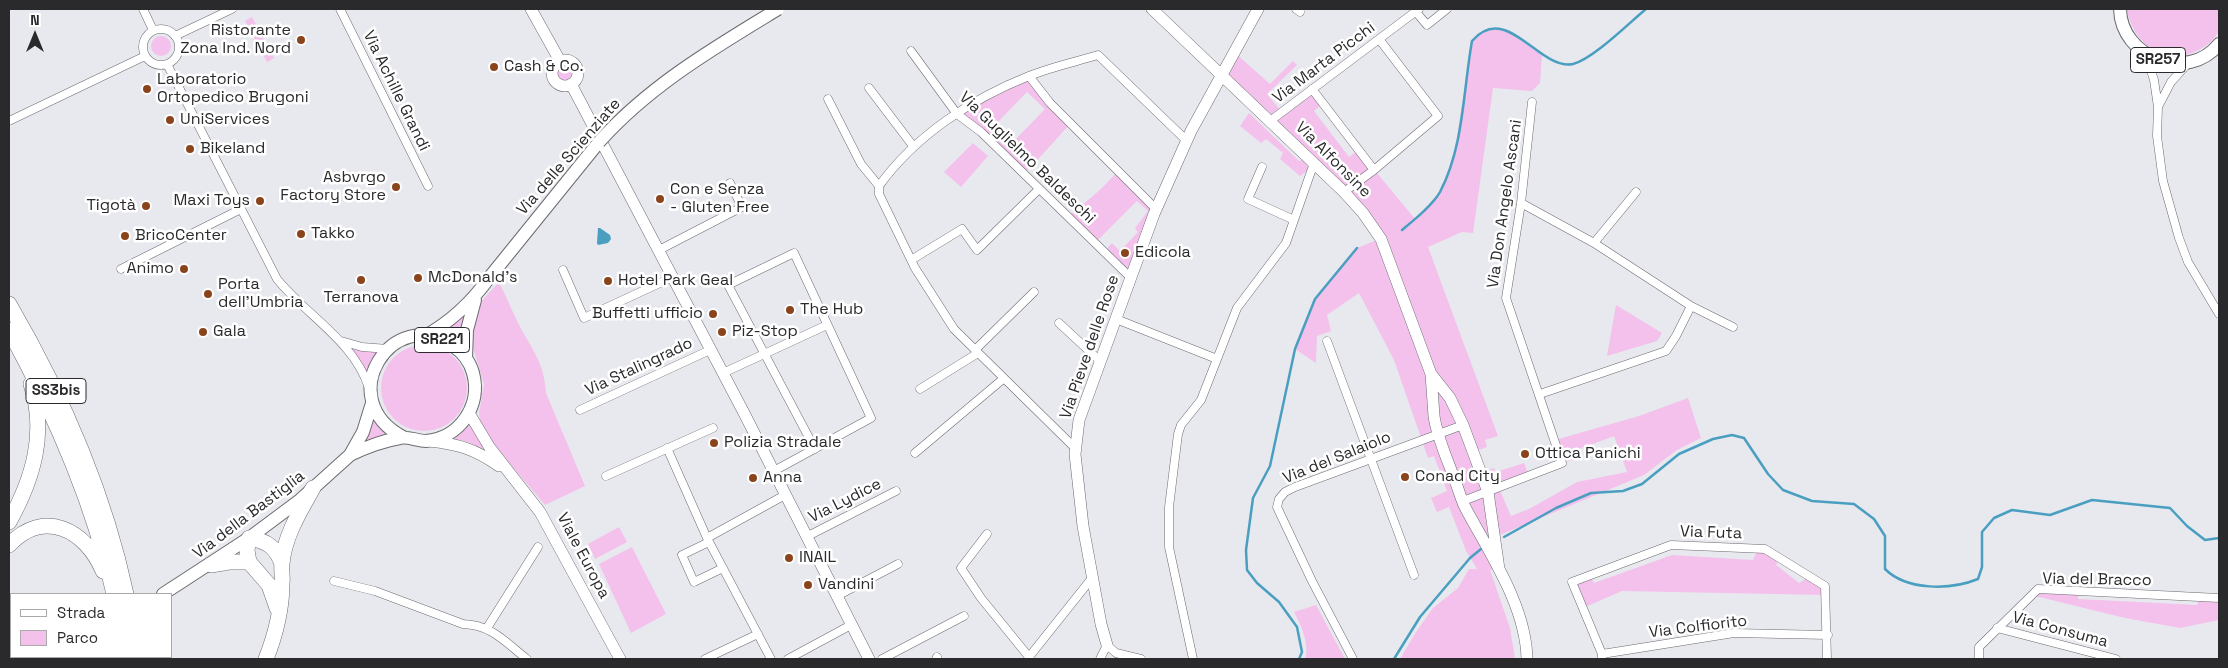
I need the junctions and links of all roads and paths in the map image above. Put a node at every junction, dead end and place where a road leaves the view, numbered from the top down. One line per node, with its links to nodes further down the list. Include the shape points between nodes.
1 (143, 9): 11 (street)
2 (232, 9): 12 (street)
3 (340, 9): 38 (street, Via Achille Grandi)
4 (531, 9): 18 (main road)
5 (778, 9): 55 (main road, Via delle Scienziate / SR221, bridge, via 690,63 619,120 575,170)
6 (1152, 9): 22 (main road, Via Alfonsine)
7 (1258, 9): 22 (main road, Via Pieve delle Rose)
8 (1447, 9): 9 (street, via 1426,26)
9 (1417, 10): 13 (street, Via Marta Picchi)
10 (2119, 10): 16 (main road, SR257, via 2124,29)
11 (153, 30): 12 (street, via 167,30); 17 (street, via 143,44)
12 (175, 36): 20 (street, via 178,52)
13 (1379, 39): 25 (street, Via Marta Picchi); 36 (street, via 1438,116)
14 (2219, 46): 19 (main road, SR257, via 2204,57)
15 (912, 51): 29 (street, Via Guglielmo Baldeschi)
16 (2146, 54): 19 (main road, SR257, via 2174,64); 28 (street)
17 (145, 56): 20 (street, via 156,64); 30 (street)
18 (560, 61): 23 (main road, via 570,61 577,69); 23 (main road, via 553,68 554,80 562,86)
19 (2188, 62): 28 (street, via 2170,82)
20 (167, 64): 44 (street)
21 (1029, 76): 29 (street); 32 (street, via 1098,55); 45 (street, via 1050,103)
22 (1221, 76): 31 (main road, Via Alfonsine); 32 (main road, Via Pieve delle Rose)
23 (571, 84): 48 (main road)
24 (869, 88): 33 (street)
25 (1312, 89): 31 (street, Via Marta Picchi); 36 (street)
26 (828, 98): 39 (street, via 861,164)
27 (1532, 102): 43 (street, Via Don Angelo Ascani)
28 (2158, 107): 58 (street, via 2157,136 2163,181 2179,238 2188,262)
29 (957, 114): 33 (street); 40 (street, Via Guglielmo Baldeschi, via 981,132)
30 (9, 121)
31 (1270, 121): 34 (main road, Via Alfonsine)
32 (1187, 141): 45 (main road, Via Pieve delle Rose)
33 (913, 146): 39 (street)
34 (1314, 163): 41 (main road, Via Alfonsine); 46 (street)
35 (1262, 167): 46 (street, via 1248,199)
36 (1374, 170): 41 (street)
37 (730, 184): 48 (street, via 742,207)
38 (428, 186)
39 (878, 186): 49 (street)
40 (1039, 189): 49 (street, via 977,250 962,229); 53 (street, Via Guglielmo Baldeschi)
41 (1344, 192): 76 (main road, Via Alfonsine, via 1381,238)
42 (1636, 192): 47 (street)
43 (1521, 203): 47 (street); 79 (street, Via Don Angelo Ascani, via 1506,298)
44 (241, 209): 50 (street); 66 (street, via 277,279 292,298)
45 (1156, 209): 53 (main road, Via Pieve delle Rose)
46 (1294, 220): 73 (street, via 1286,244 1237,308)
47 (1594, 243): 57 (street)
48 (658, 250): 52 (main road)
49 (912, 260): 70 (street, via 954,329)
50 (121, 269)
51 (563, 270): 52 (street, via 584,318)
52 (673, 277): 69 (main road)
53 (1131, 278): 59 (main road, Via Pieve delle Rose)
54 (1034, 292): 70 (street)
55 (476, 296): 64 (main road, Via delle Scienziate / SR221, via 452,320); 72 (main road, Via delle Scienziate / SR221, via 469,322)
56 (9, 304): 97 (highway, SS3bis, via 56,390)
57 (1691, 306): 62 (street); 79 (street, via 1666,351)
58 (2219, 314)
59 (1116, 319): 73 (street); 74 (main road, Via Pieve delle Rose)
60 (1059, 322): 74 (street)
61 (827, 325): 71 (street); 71 (street, via 794,253 728,285); 90 (street, via 870,418)
62 (1733, 327)
63 (9, 330): 97 (highway, SS3bis)
64 (425, 336): 68 (main road, SR221, via 399,341); 72 (main road, SR221, via 448,342)
65 (9, 341): 103 (highway, via 31,385 39,425 33,466)
66 (340, 341): 68 (street); 80 (street, via 360,368)
67 (1327, 341): 93 (street)
68 (388, 349): 80 (main road, SR221, via 374,368)
69 (710, 350): 75 (main road); 81 (street, Via Stalingrado)
70 (977, 352): 77 (street); 78 (street)
71 (766, 353): 75 (street); 90 (street)
72 (466, 358): 82 (main road, SR221, via 475,385)
73 (1217, 359): 146 (street, via 1201,400 1181,424 1169,507 1169,547)
74 (1100, 361): 89 (main road, Via Pieve delle Rose, via 1079,420)
75 (723, 373): 94 (main road)
76 (1432, 374): 83 (main road, Via Alfonsine, via 1450,398); 85 (main road, Via Alfonsine)
77 (1003, 379): 89 (street); 91 (street)
78 (920, 389)
79 (1540, 394): 100 (street, Via Don Angelo Ascani, via 1562,463)
80 (371, 398): 86 (main road, SR221, via 384,424); 92 (main road, Via della Bastiglia / SR221, via 366,425)
81 (580, 410)
82 (470, 412): 87 (main road, SR221, via 459,427 444,436); 95 (main road, Viale Europa, via 487,444)
83 (1463, 424): 85 (street, Via del Salaiolo); 100 (main road, Via Alfonsine)
84 (713, 428): 88 (street)
85 (1438, 433): 93 (street, Via del Salaiolo); 102 (main road, Via Alfonsine)
86 (403, 437): 87 (main road, SR221); 92 (main road, Via della Bastiglia / SR221, via 373,444)
87 (427, 440): 95 (main road, Viale Europa, via 472,449)
88 (667, 448): 96 (street); 107 (street)
89 (1075, 448): 118 (main road, Via Pieve delle Rose)
90 (815, 449): 94 (street)
91 (915, 453)
92 (350, 455): 98 (main road, Via della Bastiglia / SR221)
93 (1372, 458): 117 (street); 147 (street, Via del Salaiolo, via 1284,492 1277,507)
94 (772, 472): 101 (main road)
95 (510, 473): 138 (main road, Viale Europa, via 540,512)
96 (606, 476)
97 (88, 483): 110 (highway, SS3bis, via 109,521); 121 (highway, SS3bis)
98 (313, 488): 106 (main road, Via della Bastiglia / SR221); 112 (highway, via 292,527)
99 (896, 491): 105 (street, Via Lydice)
100 (1488, 492): 102 (street, Via Don Angelo Ascani); 116 (main road, Via Alfonsine)
101 (784, 495): 105 (main road); 107 (street)
102 (1463, 502): 116 (main road, Via Alfonsine)
103 (9, 522)
104 (987, 534): 118 (street, via 960,568 986,606 1029,657)
105 (806, 537): 125 (main road)
106 (249, 538): 111 (highway); 112 (highway, via 273,547); 114 (main road, Via della Bastiglia / SR221)
107 (708, 540): 115 (street); 115 (street, via 682,555 694,582)
108 (9, 545): 120 (highway, via 23,533 40,526 71,532 86,542 93,552)
109 (538, 547): 130 (street)
110 (118, 554): 122 (highway, SS3bis); 123 (highway)
111 (249, 562): 114 (highway); 127 (highway, via 269,585)
112 (282, 564): 127 (highway)
113 (898, 564): 125 (street)
114 (211, 565): 124 (main road, Via della Bastiglia / SR221)
115 (723, 568): 132 (street)
116 (1499, 569): 148 (main road, Via Alfonsine, via 1523,632)
117 (1414, 575)
118 (1092, 578): 134 (main road, Via Pieve delle Rose)
119 (334, 581): 130 (street, via 375,592 463,624)
120 (109, 593)
121 (114, 593)
122 (126, 593)
123 (133, 593)
124 (165, 593)
125 (836, 596): 129 (main road)
126 (2219, 598): 131 (street, Via del Bracco, via 2038,589)
127 (278, 615): 136 (highway)
128 (964, 616): 143 (street)
129 (851, 625): 141 (street); 142 (main road)
130 (487, 628): 137 (street)
131 (1998, 628): 150 (street, Via del Bracco, via 1979,647); 151 (street, Via Consuma)
132 (758, 634): 139 (street); 140 (street)
133 (1828, 635): 135 (street, Via Colfiorito, via 1734,633); 135 (street, Via Futa, via 1825,586 1765,549 1671,545 1572,582); 149 (street, Via Futa)
134 (1107, 645): 144 (street); 145 (street, via 1116,653)
135 (1602, 657)
136 (266, 659)
137 (527, 659)
138 (620, 659)
139 (706, 659)
140 (771, 659)
141 (788, 659)
142 (869, 659)
143 (882, 659)
144 (1100, 659)
145 (1141, 659)
146 (1193, 659)
147 (1353, 659)
148 (1527, 659)
149 (1827, 659)
150 (1979, 659)
151 (2116, 659)

